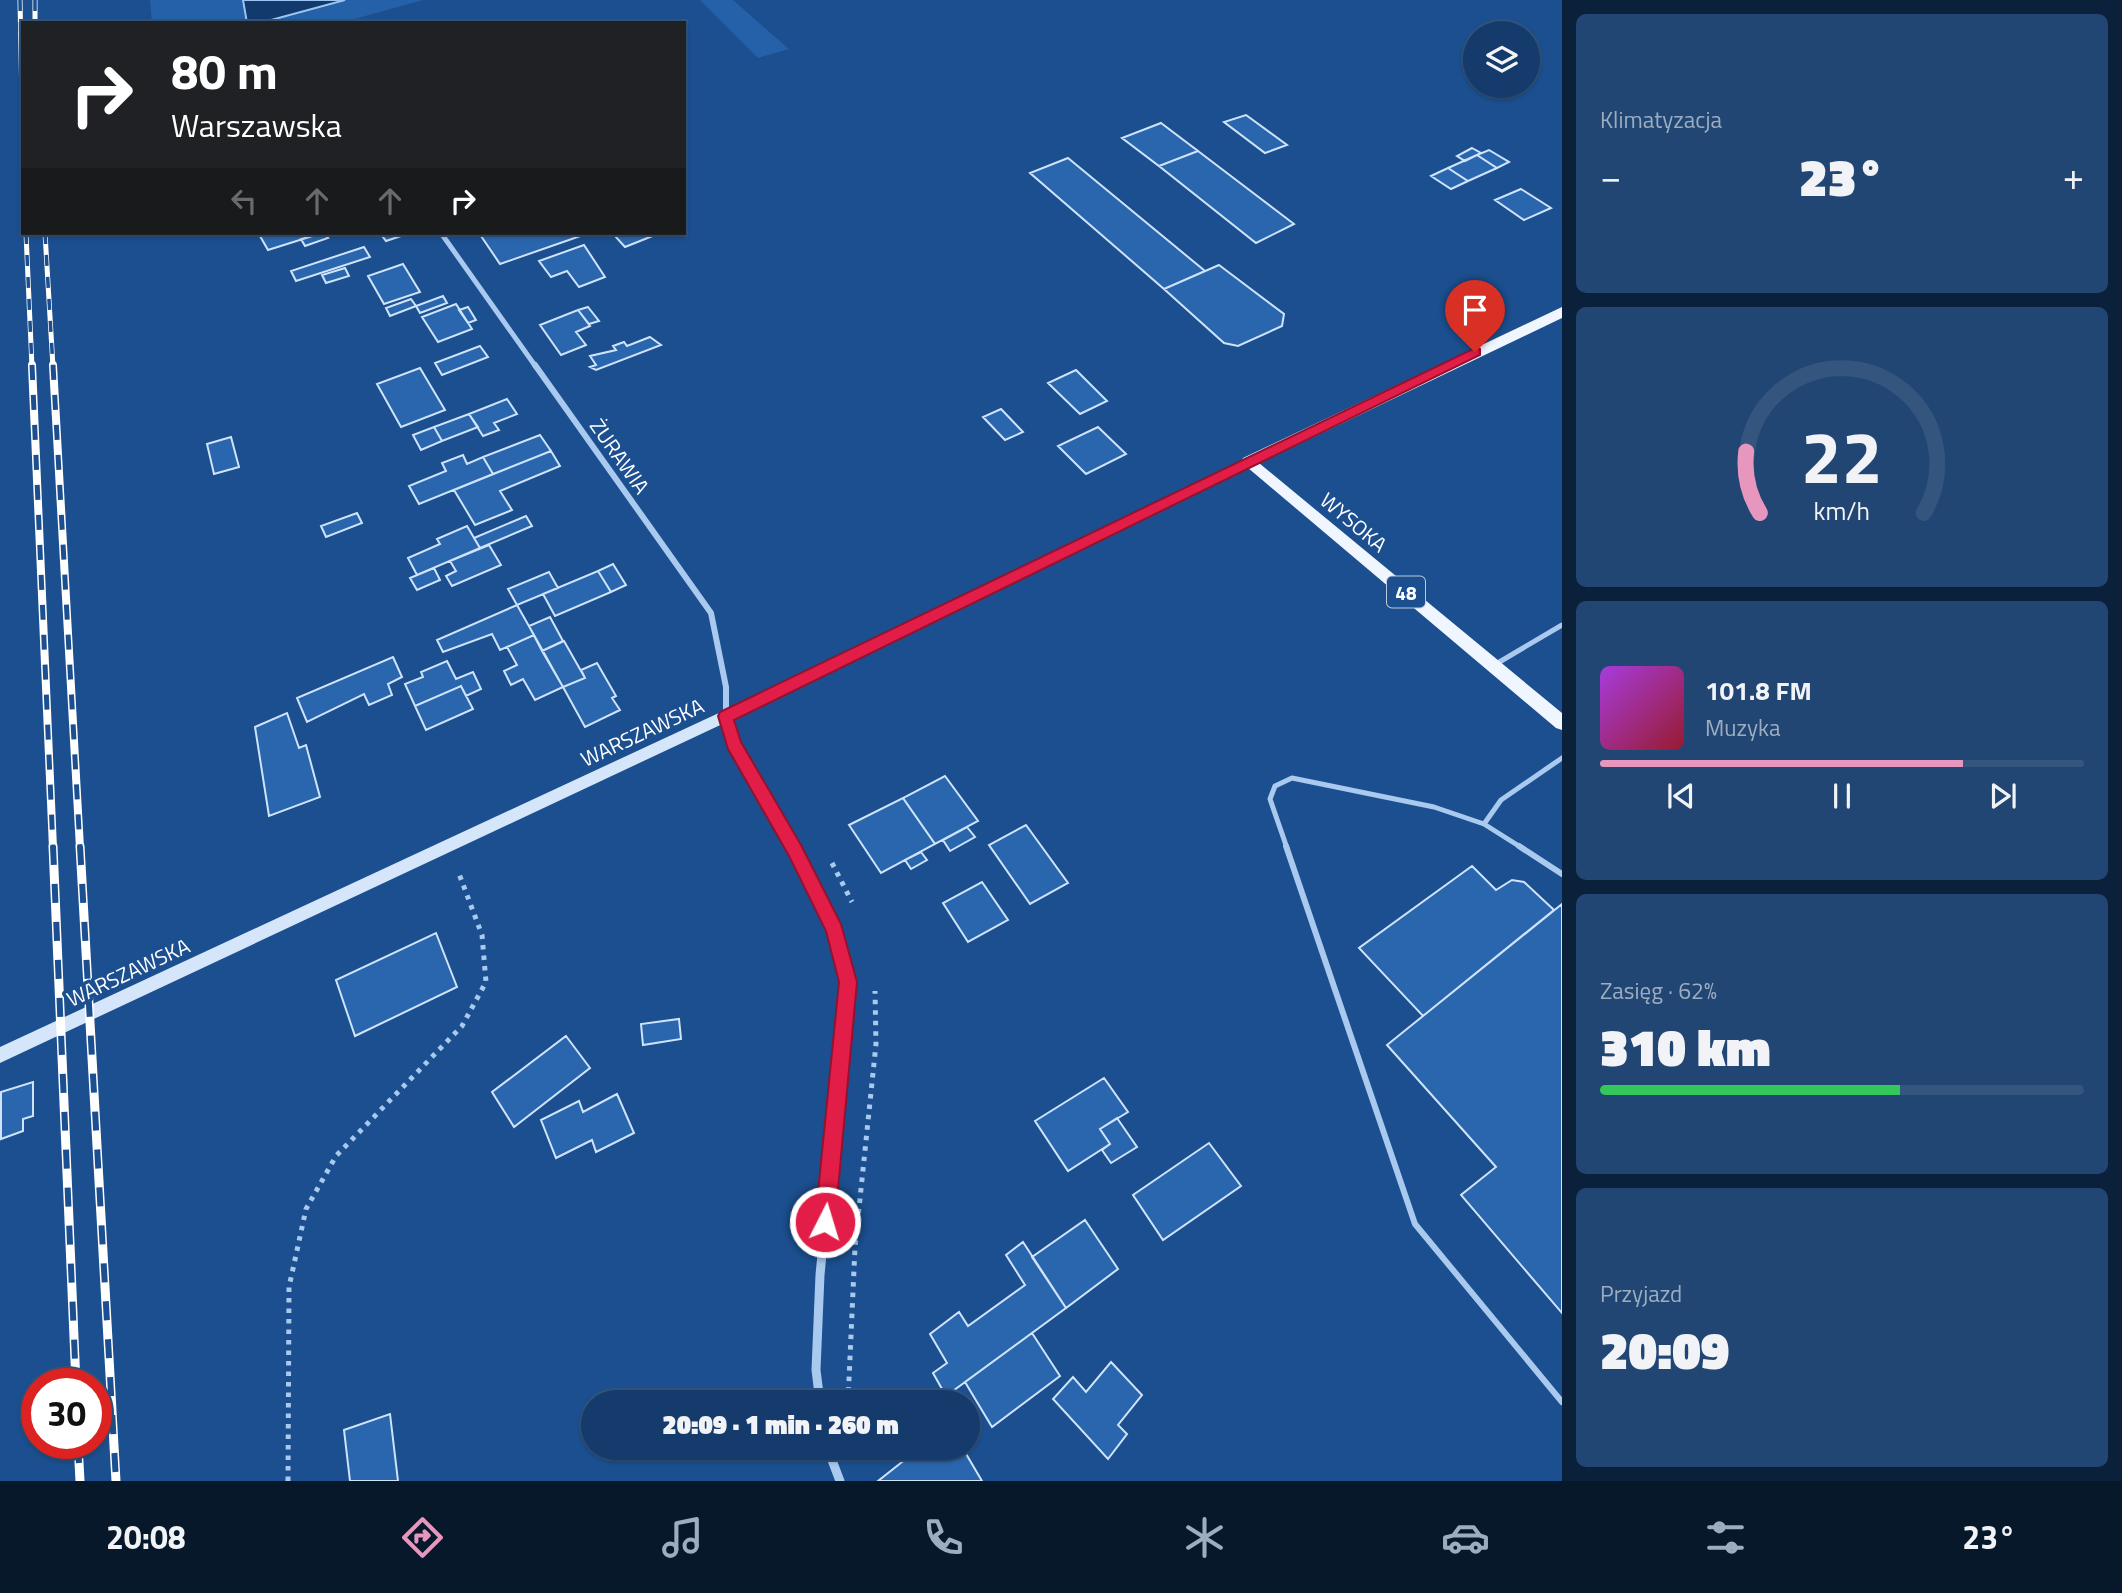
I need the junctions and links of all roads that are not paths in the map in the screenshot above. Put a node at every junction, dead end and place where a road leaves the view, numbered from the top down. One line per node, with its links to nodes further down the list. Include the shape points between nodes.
1 (442, 235): 6 (street, ŻURAWIA, via 710,613 726,687)
2 (1558, 317): 3 (main road, WARSZAWSKA)
3 (1248, 462): 5 (main road, WYSOKA / 48); 6 (main road, WARSZAWSKA)
4 (1562, 625): 5 (lane)
5 (1494, 665): 7 (main road, WYSOKA / 48)
6 (726, 716): 11 (main road, WARSZAWSKA); 12 (street, ŻURAWIA, via 734,744 835,930 848,982 820,1275)
7 (1562, 723)
8 (1562, 758): 9 (lane, via 1501,800)
9 (1484, 824): 10 (lane); 13 (lane, via 1434,807 1292,778 1275,786 1270,799 1415,1224)
10 (1562, 874)
11 (0, 1055)
12 (818, 1390)
13 (1562, 1402)
14 (832, 1460): 15 (street)
15 (840, 1481)

